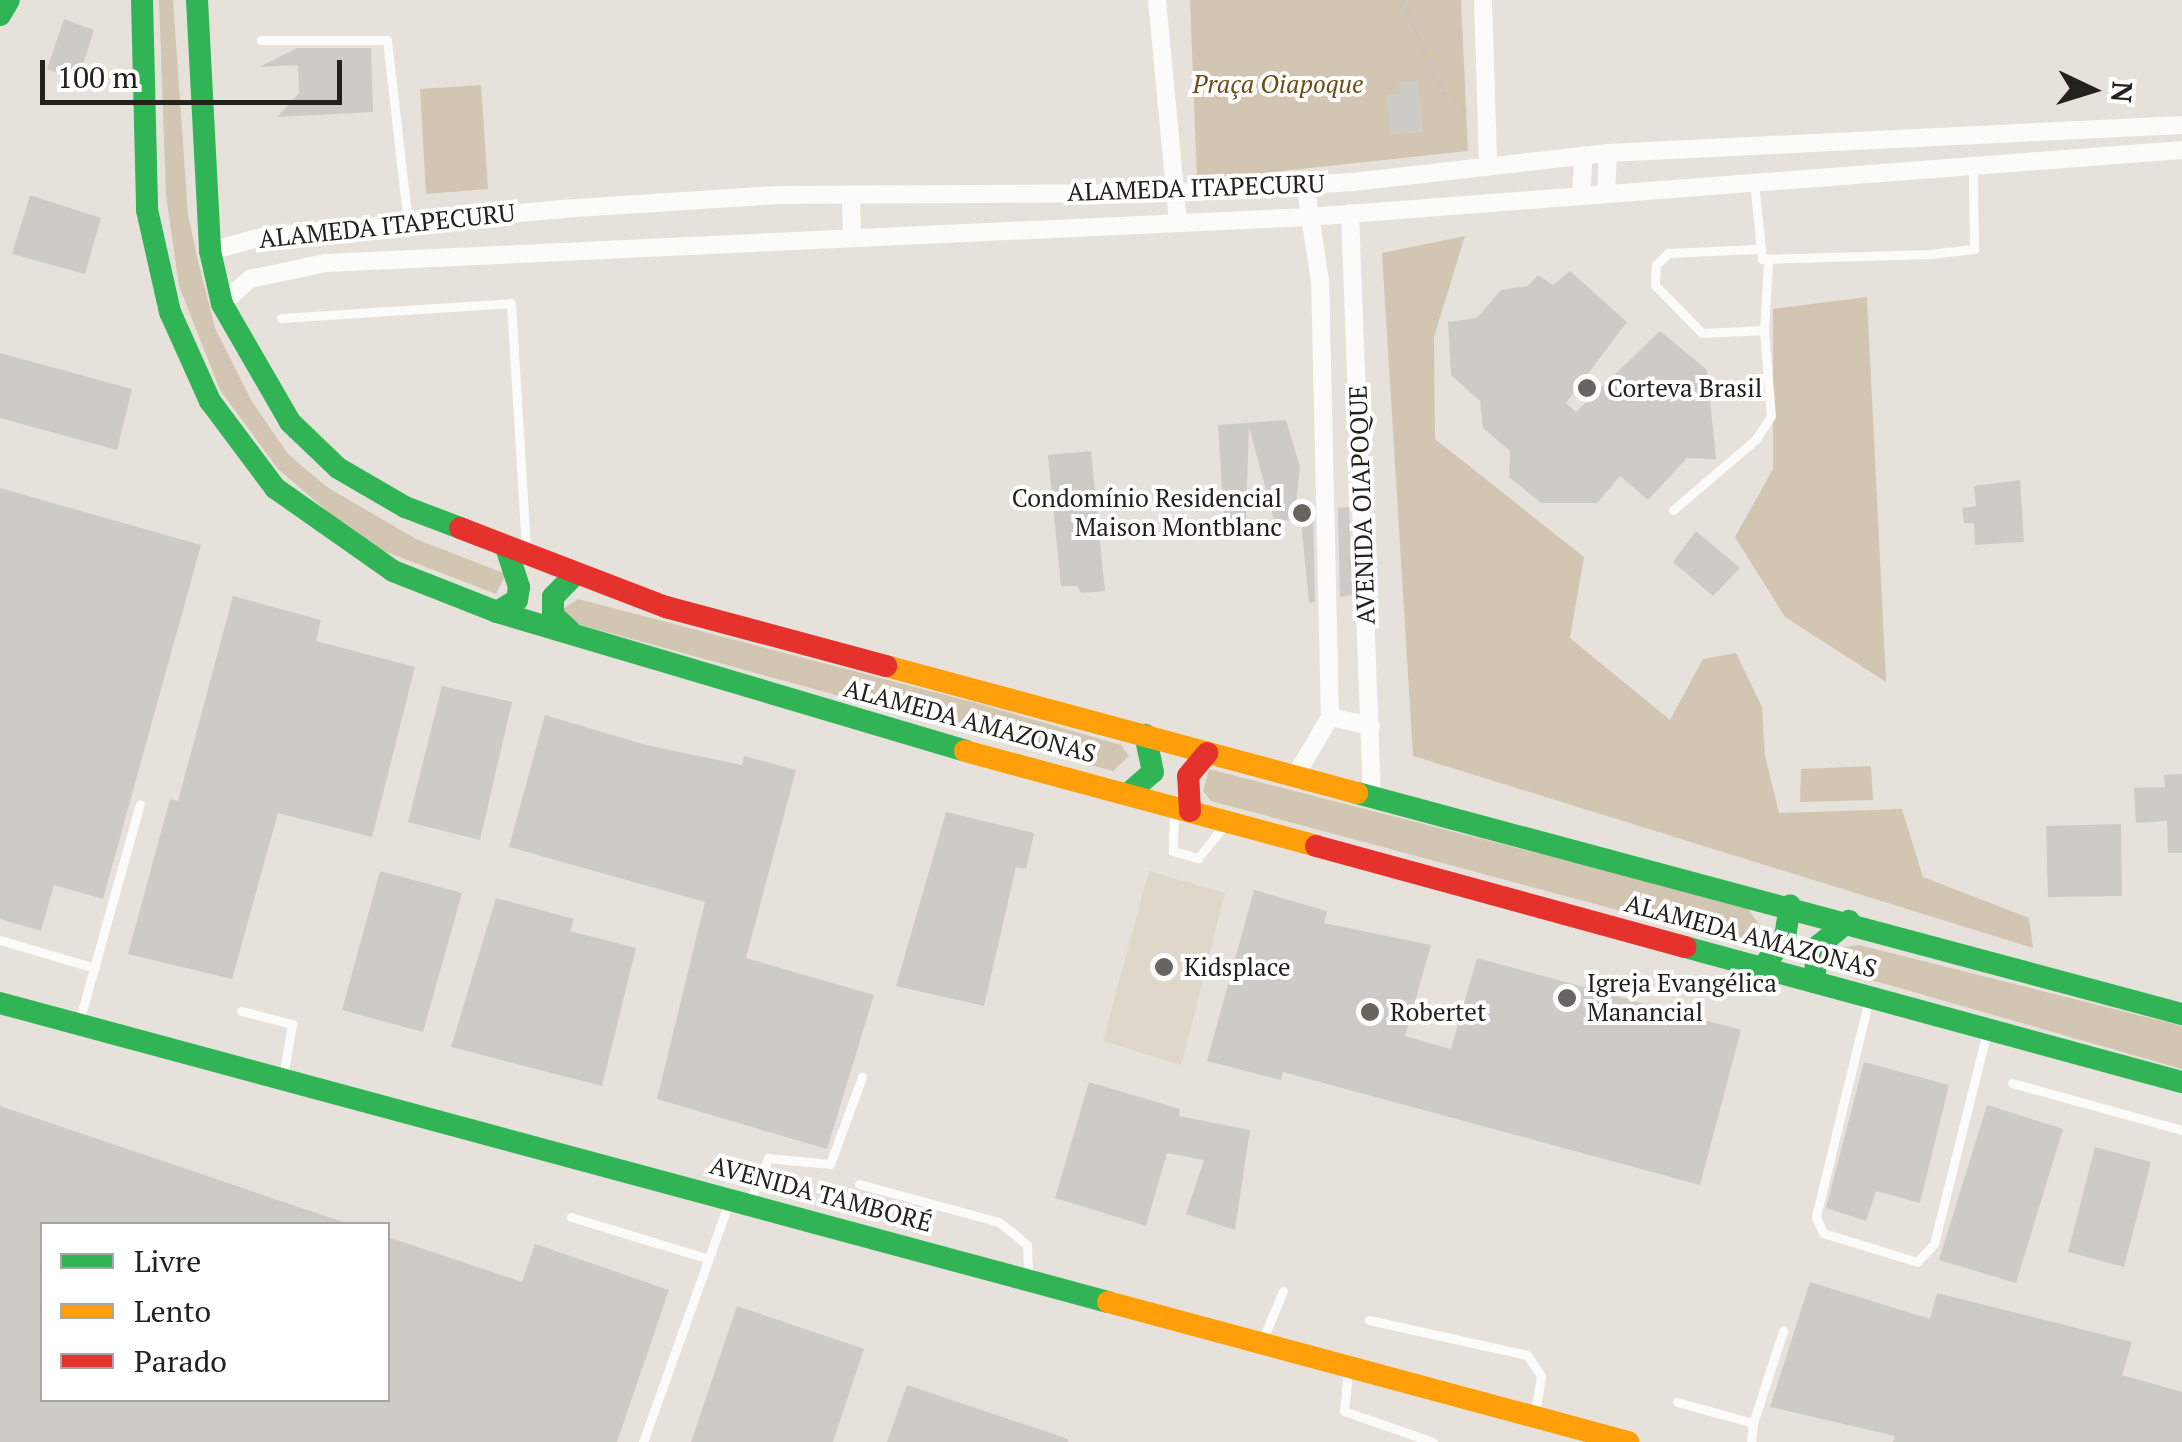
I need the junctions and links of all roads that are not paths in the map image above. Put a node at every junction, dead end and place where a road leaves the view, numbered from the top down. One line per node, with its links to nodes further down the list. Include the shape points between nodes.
1 (9, 0): 6 (main road)
2 (142, 0): 36 (main road, ALAMEDA AMAZONAS, via 147,210 170,312 210,402 275,488 345,542 433,590)
3 (196, 0): 27 (main road, ALAMEDA AMAZONAS)
4 (1157, 0): 16 (street)
5 (1483, 0): 12 (street)
6 (0, 15)
7 (261, 40): 22 (lane, via 386,40)
8 (2182, 125): 10 (street, ALAMEDA ITAPECURU)
9 (2182, 150): 13 (street, ALAMEDA ITAPECURU)
10 (1608, 153): 11 (street, ALAMEDA ITAPECURU); 17 (street)
11 (1584, 155): 12 (street, ALAMEDA ITAPECURU); 18 (street)
12 (1488, 163): 15 (street, ALAMEDA ITAPECURU)
13 (1973, 163): 14 (street, ALAMEDA ITAPECURU); 28 (lane, via 1974,248)
14 (1754, 179): 17 (street, ALAMEDA ITAPECURU); 26 (lane)
15 (1305, 184): 16 (street, ALAMEDA ITAPECURU); 21 (street, AVENIDA OIAPOQUE)
16 (1174, 193): 19 (street, ALAMEDA ITAPECURU); 23 (street)
17 (1606, 193): 18 (street, ALAMEDA ITAPECURU)
18 (1582, 194): 20 (street, ALAMEDA ITAPECURU)
19 (851, 196): 22 (street, ALAMEDA ITAPECURU, via 581,207); 25 (street)
20 (1350, 213): 21 (street, ALAMEDA ITAPECURU); 39 (street, AVENIDA OIAPOQUE)
21 (1308, 218): 23 (street, ALAMEDA ITAPECURU); 38 (street, AVENIDA OIAPOQUE, via 1320,282)
22 (408, 223): 24 (street, ALAMEDA ITAPECURU)
23 (1178, 223): 25 (street, ALAMEDA ITAPECURU)
24 (266, 236): 27 (street, ALAMEDA ITAPECURU); 29 (street)
25 (852, 236): 29 (street, ALAMEDA ITAPECURU, via 541,249)
26 (1756, 249): 28 (lane); 32 (lane, via 1668,253 1656,265 1655,285 1702,333)
27 (210, 250): 30 (main road, ALAMEDA AMAZONAS)
28 (1768, 262): 32 (lane)
29 (273, 272): 30 (street, ALAMEDA ITAPECURU, via 250,279)
30 (222, 304): 34 (main road, ALAMEDA AMAZONAS, via 272,398 338,468 420,514)
31 (281, 318): 34 (lane, via 511,302)
32 (1764, 330): 33 (lane, via 1771,416 1756,438)
33 (1673, 510)
34 (516, 550): 35 (main road, ALAMEDA AMAZONAS); 36 (main road, via 516,600)
35 (576, 573): 37 (main road, via 554,597 553,615); 40 (main road, ALAMEDA AMAZONAS, via 666,607)
36 (496, 612): 37 (main road, ALAMEDA AMAZONAS)
37 (570, 630): 43 (main road, ALAMEDA AMAZONAS, via 879,728)
38 (1330, 717): 39 (street); 42 (street)
39 (1371, 726): 44 (street, AVENIDA OIAPOQUE)
40 (1145, 735): 41 (main road, ALAMEDA AMAZONAS); 43 (main road, via 1153,772)
41 (1207, 752): 42 (main road, ALAMEDA AMAZONAS); 46 (main road, via 1188,776)
42 (1296, 775): 44 (main road, ALAMEDA AMAZONAS)
43 (1130, 792): 46 (main road, ALAMEDA AMAZONAS)
44 (1372, 797): 48 (main road, ALAMEDA AMAZONAS)
45 (140, 804): 51 (lane)
46 (1182, 808): 47 (main road, ALAMEDA AMAZONAS); 47 (lane, via 1172,852 1198,858)
47 (1224, 821): 52 (main road, ALAMEDA AMAZONAS)
48 (1790, 905): 49 (main road, ALAMEDA AMAZONAS); 52 (main road, via 1785,937)
49 (1849, 921): 53 (main road, via 1818,946); 57 (main road, ALAMEDA AMAZONAS)
50 (0, 940): 51 (lane)
51 (95, 968): 58 (lane)
52 (1762, 968): 53 (main road, ALAMEDA AMAZONAS)
53 (1814, 982): 54 (main road, ALAMEDA AMAZONAS)
54 (1870, 997): 59 (main road, ALAMEDA AMAZONAS); 59 (lane, via 1816,1217 1824,1233 1917,1262 1934,1244)
55 (0, 1003): 58 (main road, AVENIDA TAMBORÉ)
56 (241, 1012): 61 (lane, via 292,1024)
57 (2182, 1014)
58 (78, 1024): 61 (main road, AVENIDA TAMBORÉ)
59 (1988, 1029): 62 (main road, ALAMEDA AMAZONAS)
60 (862, 1076): 66 (lane, via 830,1164 768,1158)
61 (283, 1079): 66 (main road, AVENIDA TAMBORÉ)
62 (2182, 1082)
63 (2012, 1083): 64 (lane)
64 (2182, 1130)
65 (858, 1184): 69 (lane, via 1016,1231 1027,1245)
66 (740, 1201): 68 (lane); 69 (main road, AVENIDA TAMBORÉ)
67 (570, 1217): 68 (lane)
68 (706, 1258): 78 (lane)
69 (1028, 1278): 73 (main road, AVENIDA TAMBORÉ)
70 (1283, 1290): 73 (lane)
71 (1370, 1320): 76 (lane, via 1528,1355 1542,1376)
72 (1783, 1331): 77 (lane)
73 (1262, 1342): 74 (main road, AVENIDA TAMBORÉ)
74 (1350, 1366): 76 (main road, AVENIDA TAMBORÉ); 79 (lane, via 1344,1411)
75 (1677, 1402): 77 (lane)
76 (1534, 1417): 80 (main road, AVENIDA TAMBORÉ)
77 (1753, 1423): 81 (lane)
78 (642, 1442)
79 (1433, 1442)
80 (1628, 1442)
81 (1751, 1442)

